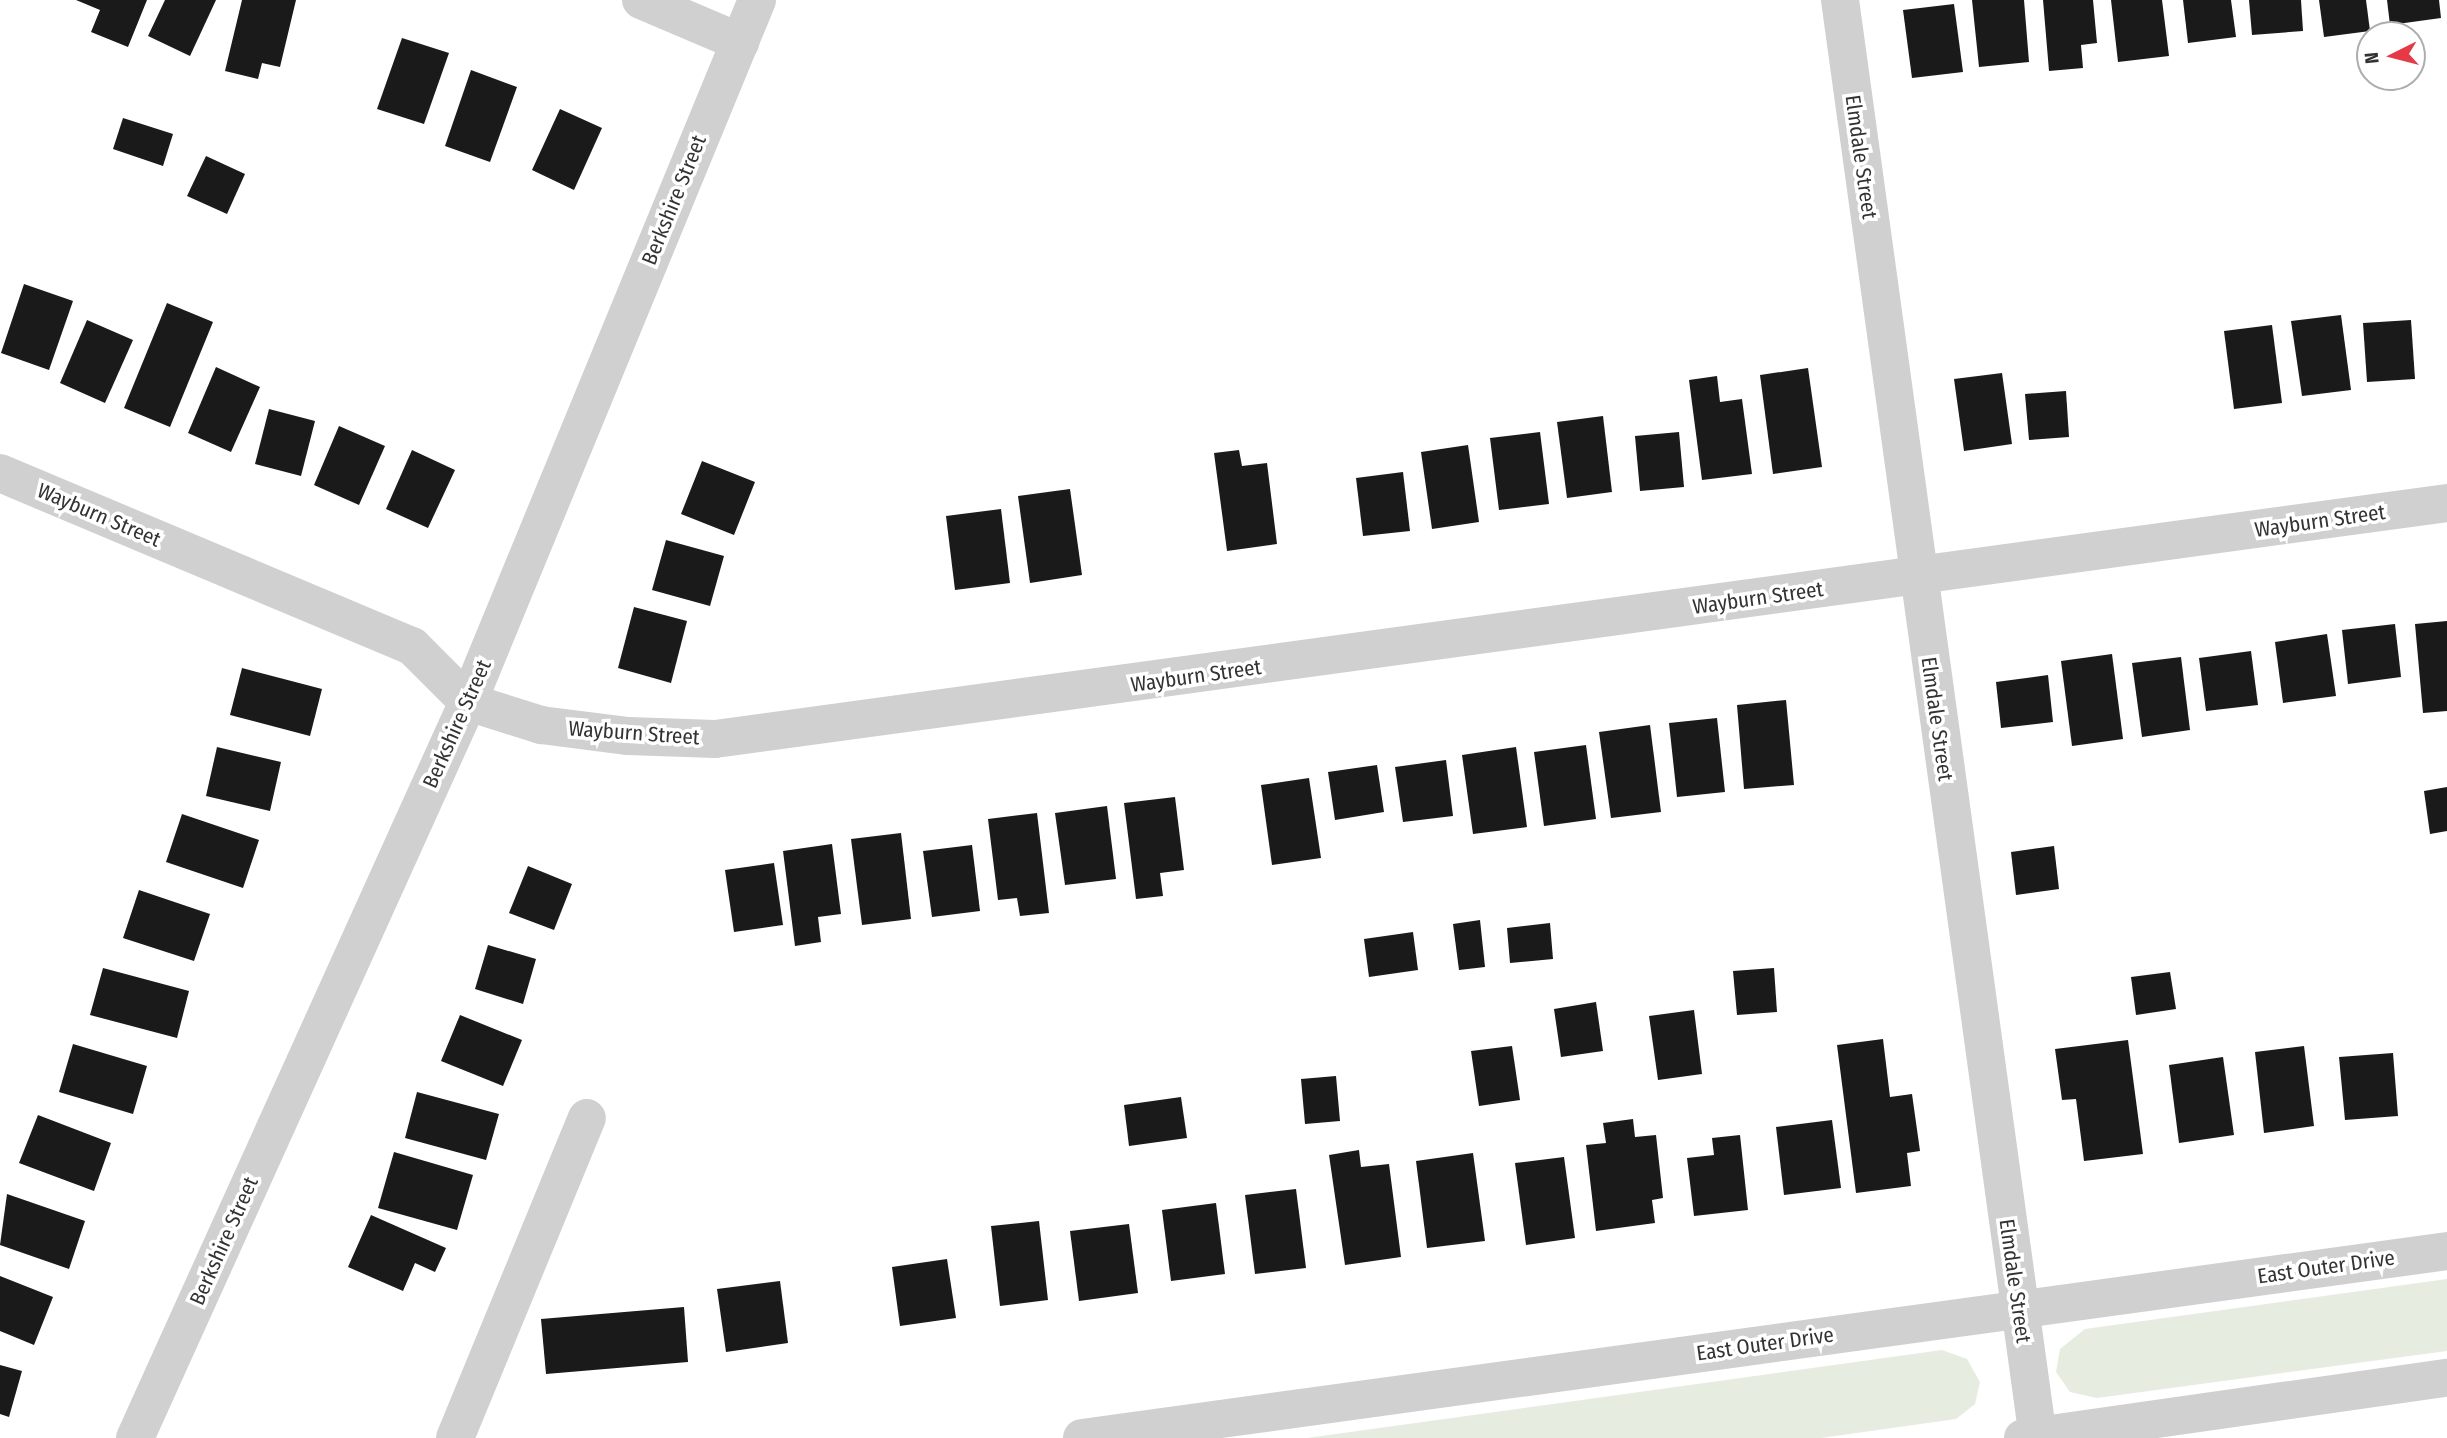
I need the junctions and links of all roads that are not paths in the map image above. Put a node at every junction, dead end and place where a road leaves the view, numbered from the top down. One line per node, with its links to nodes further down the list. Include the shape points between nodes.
1 (641, 0): 4 (street)
2 (757, 0): 4 (street, Berkshire Street)
3 (1840, 0): 7 (street, Elmdale Street)
4 (740, 42): 8 (street, Berkshire Street)
5 (0, 473): 8 (street, Wayburn Street, via 412,646)
6 (2447, 503): 7 (street, Wayburn Street)
7 (1917, 576): 8 (street, Wayburn Street, via 715,739 628,736 541,725); 11 (street, Elmdale Street)
8 (468, 702): 14 (street, Berkshire Street)
9 (587, 1118): 15 (street)
10 (2447, 1251): 11 (street, East Outer Drive)
11 (2018, 1309): 13 (street, Elmdale Street); 16 (street, East Outer Drive)
12 (2447, 1378): 13 (street)
13 (2033, 1437)
14 (135, 1438)
15 (455, 1438)
16 (1082, 1438)

